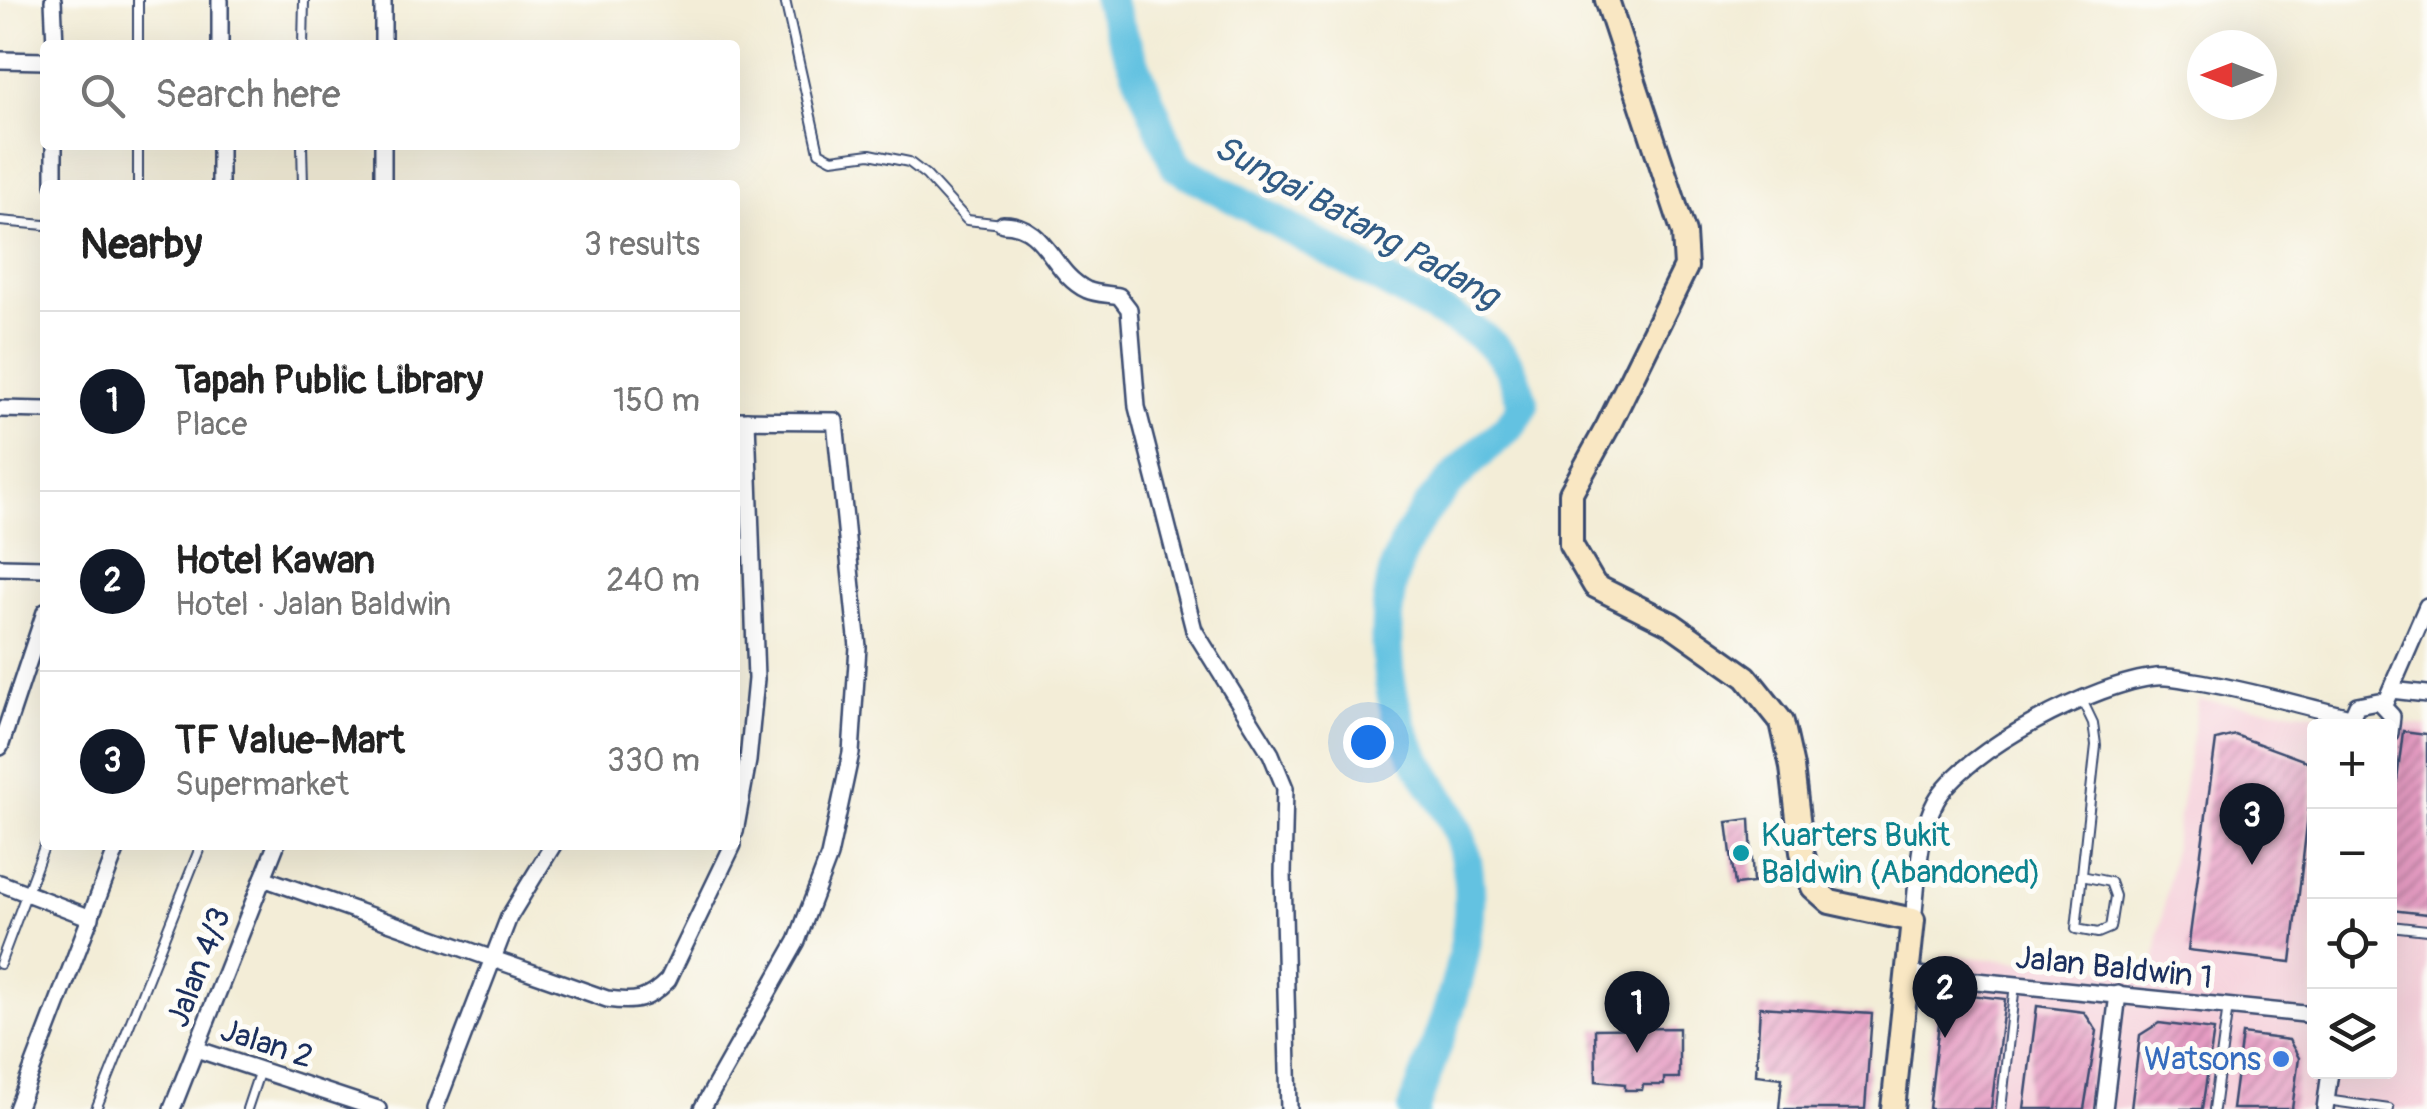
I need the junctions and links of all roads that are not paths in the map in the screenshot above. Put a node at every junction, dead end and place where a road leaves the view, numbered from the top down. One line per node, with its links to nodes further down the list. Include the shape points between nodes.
1 (53, 0): 8 (street)
2 (138, 0): 9 (lane)
3 (220, 0): 10 (street)
4 (304, 0): 11 (lane)
5 (383, 0): 12 (street)
6 (785, 0): 26 (lane, via 815,142 824,157 870,154 909,162 966,220)
7 (1608, 0): 56 (street, via 1684,233 1686,267 1571,492 1572,544 1594,586 1672,624 1746,677 1782,722 1802,852 1814,887 1830,902)
8 (54, 40)
9 (138, 40)
10 (220, 40)
11 (303, 40)
12 (382, 40)
13 (0, 60): 14 (street)
14 (40, 61)
15 (54, 150): 20 (street)
16 (138, 150): 21 (lane)
17 (220, 150): 22 (street)
18 (302, 150): 23 (lane)
19 (382, 150): 24 (street)
20 (54, 180)
21 (138, 180)
22 (220, 180)
23 (303, 180)
24 (383, 180)
25 (0, 222): 27 (lane)
26 (1003, 224): 78 (street, via 1021,224 1068,275 1088,290 1119,296 1130,309 1137,407 1194,630 1285,788)
27 (40, 225)
28 (0, 409): 29 (street)
29 (40, 410)
30 (741, 420): 34 (street); 77 (street, via 835,421 858,647 851,753 829,856 797,942)
31 (0, 568): 32 (street)
32 (40, 568)
33 (740, 584): 34 (street)
34 (755, 584): 44 (street, via 756,679)
35 (2427, 606): 38 (street)
36 (40, 627): 43 (street)
37 (2427, 694): 38 (street)
38 (2387, 697): 41 (street, via 2364,702); 42 (street)
39 (2082, 700): 40 (street, via 2159,676); 51 (lane, via 2096,745); 56 (street, via 1984,751 1952,777 1924,836)
40 (2339, 719)
41 (2352, 719)
42 (2392, 719)
43 (0, 747)
44 (740, 805)
45 (43, 850): 54 (lane)
46 (116, 850): 55 (street)
47 (199, 850): 72 (lane)
48 (274, 850): 52 (street, Jalan 4/3)
49 (550, 850): 59 (street, via 509,917)
50 (730, 850): 59 (street, via 668,980 652,997 607,999)
51 (2082, 876): 51 (lane, via 2076,930 2098,933 2110,928 2116,896 2110,882)
52 (263, 878): 59 (street); 66 (street, Jalan 4/3)
53 (0, 883): 54 (street)
54 (28, 893): 55 (street); 60 (lane)
55 (91, 918): 71 (street)
56 (1913, 920): 61 (street)
57 (2397, 927): 58 (lane)
58 (2427, 930)
59 (494, 958): 76 (street)
60 (0, 964)
61 (1908, 973): 62 (street, Jalan Baldwin 1); 79 (street)
62 (2015, 984): 63 (street, Jalan Baldwin 1); 80 (lane)
63 (2118, 994): 64 (street, Jalan Baldwin 1); 81 (street)
64 (2228, 1006): 65 (street, Jalan Baldwin 1); 82 (lane)
65 (2307, 1014)
66 (196, 1049): 67 (street, Jalan 2); 73 (street, Jalan 4/3)
67 (260, 1070): 69 (street, Jalan 2); 74 (lane)
68 (2329, 1079): 70 (street)
69 (345, 1104): 75 (street, Jalan 2)
70 (2325, 1105): 83 (lane)
71 (18, 1109)
72 (96, 1109)
73 (172, 1109)
74 (247, 1109)
75 (378, 1109)
76 (435, 1109)
77 (702, 1109)
78 (1290, 1109)
79 (1893, 1109)
80 (2001, 1109)
81 (2104, 1109)
82 (2214, 1109)
83 (2389, 1109)

